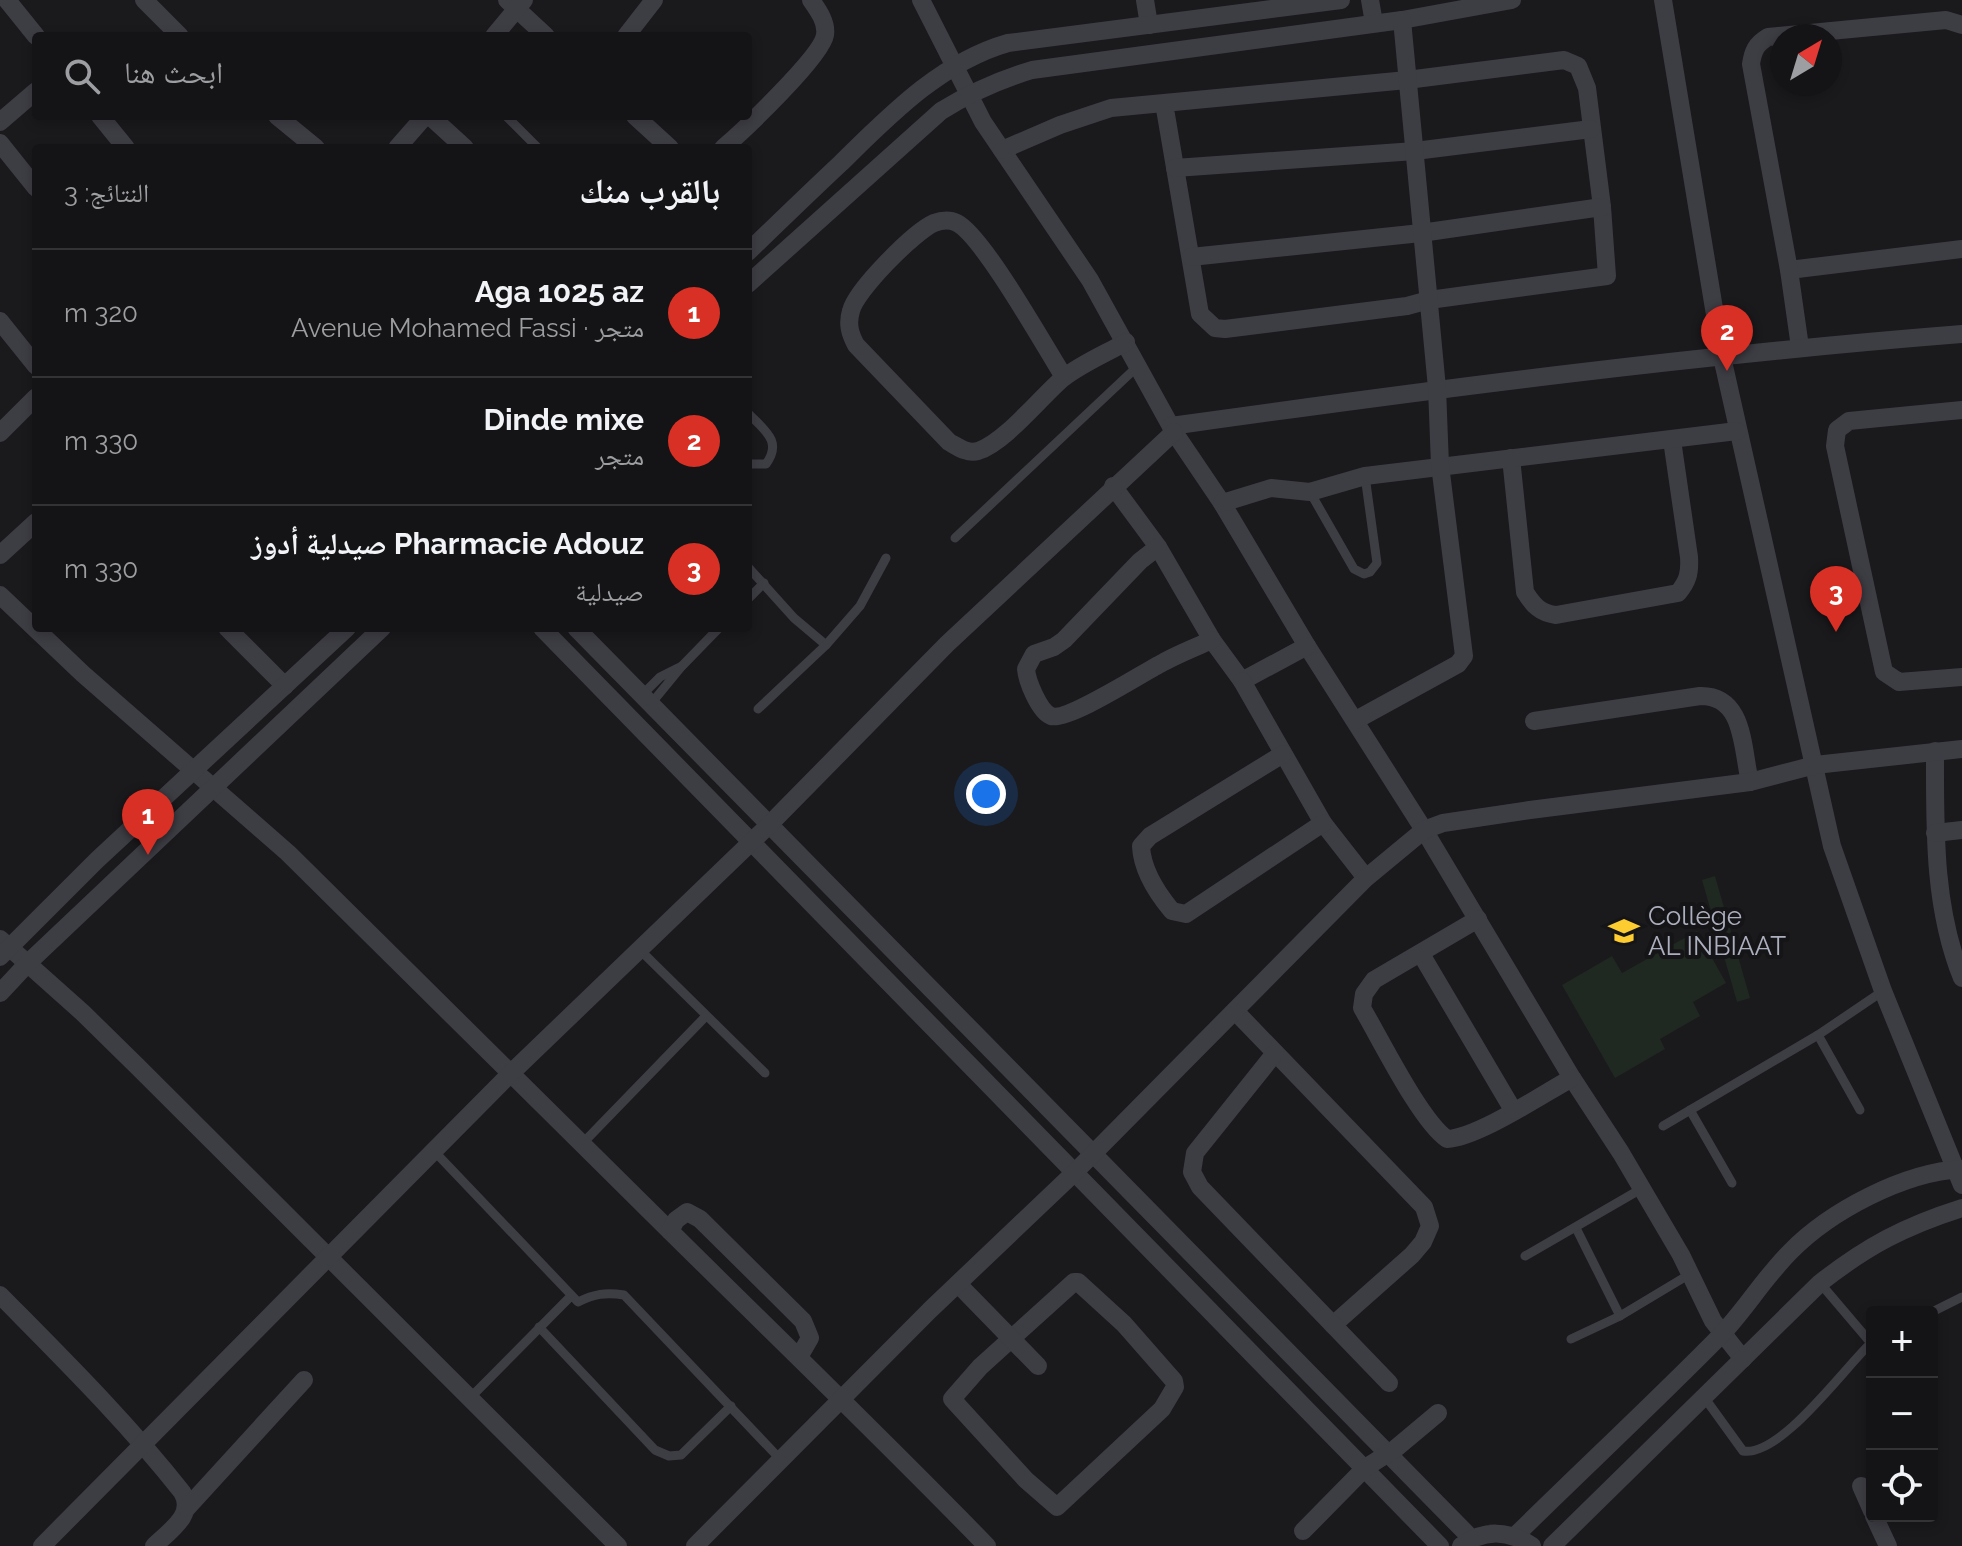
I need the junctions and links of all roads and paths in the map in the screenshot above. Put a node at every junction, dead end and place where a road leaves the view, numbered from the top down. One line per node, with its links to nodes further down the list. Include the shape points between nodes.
1 (7, 0): 16 (street)
2 (144, 0): 17 (street)
3 (654, 0): 20 (street)
4 (811, 0): 26 (street, via 825,27 823,43)
5 (921, 0): 21 (street)
6 (1145, 0): 14 (street)
7 (1341, 0): 14 (street)
8 (1370, 0): 13 (street)
9 (1512, 0): 12 (street)
10 (1663, 0): 60 (street)
11 (516, 3): 18 (street); 19 (street)
12 (1402, 20): 13 (street); 22 (street)
13 (1374, 23): 23 (street, via 1032,70)
14 (1149, 25): 21 (street, via 1008,43)
15 (1962, 25): 53 (street, via 1946,20 1855,28 1768,37 1758,43 1751,64)
16 (33, 32)
17 (176, 32)
18 (497, 32)
19 (542, 32)
20 (629, 32)
21 (956, 65): 23 (street); 50 (street, via 907,101)
22 (1407, 80): 25 (street); 35 (street, via 1564,60 1578,66 1587,88); 45 (street)
23 (969, 93): 44 (street); 54 (street, via 941,111)
24 (32, 94): 34 (street)
25 (1164, 103): 44 (street, via 1111,108); 46 (street)
26 (752, 119)
27 (103, 120): 37 (street)
28 (282, 120): 38 (street)
29 (424, 120): 39 (street)
30 (433, 120): 40 (street)
31 (510, 120): 41 (lane)
32 (639, 120): 42 (street)
33 (751, 120): 43 (street)
34 (0, 122)
35 (1591, 129): 45 (street); 48 (street)
36 (0, 143): 47 (street)
37 (123, 144)
38 (311, 144)
39 (401, 144)
40 (460, 144)
41 (534, 144)
42 (666, 144)
43 (727, 144)
44 (1002, 150): 58 (street)
45 (1415, 151): 46 (street); 49 (street)
46 (1175, 168): 52 (street)
47 (32, 183)
48 (1602, 207): 49 (street); 55 (street, via 1607,276)
49 (1421, 233): 52 (street); 55 (street)
50 (752, 248)
51 (1962, 249): 53 (street)
52 (1191, 257): 55 (street, via 1200,314 1215,328)
53 (1789, 270): 59 (street)
54 (752, 280)
55 (1429, 300): 64 (street)
56 (0, 321): 61 (street)
57 (1962, 334): 59 (street)
58 (1126, 342): 62 (street); 63 (street)
59 (1800, 347): 60 (street)
60 (1722, 357): 64 (street); 69 (street)
61 (32, 361)
62 (1139, 365): 68 (street); 80 (lane)
63 (1064, 377): 63 (street, via 1005,433 968,451 949,442 856,345 850,334 851,311 866,285 915,237 930,225 954,221 976,238)
64 (1437, 388): 68 (street); 74 (street)
65 (32, 401): 70 (street)
66 (1962, 410): 99 (street, via 1849,421 1837,430 1835,446 1884,672 1899,682)
67 (752, 418): 73 (lane, via 774,443 766,464)
68 (1172, 429): 76 (street); 78 (street)
69 (1737, 431): 71 (street); 109 (street)
70 (0, 433)
71 (1672, 440): 72 (street); 72 (street, via 1689,557 1687,583 1678,593 1556,615 1532,605 1525,592)
72 (1511, 458): 74 (street)
73 (752, 464)
74 (1440, 465): 75 (street); 104 (street, via 1464,656)
75 (1365, 476): 77 (street); 77 (lane, via 1377,563 1364,574 1354,569)
76 (1113, 486): 81 (street); 114 (street)
77 (1310, 492): 78 (street, via 1271,488)
78 (1222, 503): 98 (street)
79 (32, 526): 82 (street)
80 (955, 538)
81 (1158, 547): 96 (street); 96 (street, via 1064,640 1034,654 1026,669 1030,687 1049,716 1057,717)
82 (0, 555)
83 (886, 558): 97 (lane, via 860,606)
84 (752, 571): 85 (lane)
85 (764, 583): 87 (lane); 97 (lane)
86 (0, 595): 88 (street)
87 (752, 595)
88 (32, 625)
89 (39, 632): 110 (street)
90 (231, 632): 101 (street)
91 (343, 632): 101 (street)
92 (378, 632): 112 (street)
93 (546, 632): 118 (street)
94 (580, 632): 102 (street)
95 (715, 632): 102 (lane)
96 (1212, 640): 100 (street)
97 (826, 645): 103 (lane)
98 (1307, 646): 100 (street); 104 (street)
99 (1962, 677)
100 (1242, 681): 108 (street)
101 (285, 686): 110 (street)
102 (646, 700): 114 (street)
103 (758, 709)
104 (1356, 720): 115 (street)
105 (1534, 721): 111 (street, via 1700,696 1720,698 1736,717)
106 (1962, 749): 107 (street)
107 (1935, 751): 109 (street); 117 (street)
108 (1283, 754): 113 (street); 113 (street, via 1150,836 1141,846 1147,872 1172,911 1186,914)
109 (1815, 765): 111 (street); 126 (street, via 1832,846)
110 (194, 770): 112 (street); 121 (street)
111 (1750, 782): 115 (street, via 1443,823)
112 (214, 787): 124 (street); 133 (street, via 288,853)
113 (1323, 823): 119 (street)
114 (768, 826): 118 (street); 141 (street)
115 (1424, 830): 119 (street); 120 (street)
116 (1962, 830): 117 (street)
117 (1935, 833): 125 (street, via 1945,924)
118 (751, 841): 122 (street); 142 (street)
119 (1366, 878): 128 (street)
120 (1478, 919): 123 (street); 134 (street)
121 (3, 948): 124 (street)
122 (639, 949): 129 (lane); 133 (street)
123 (1421, 954): 135 (street); 135 (street, via 1374,980 1362,1001 1403,1079 1447,1139)
124 (28, 963): 127 (street); 150 (street)
125 (1962, 978)
126 (1883, 991): 130 (lane); 143 (street)
127 (0, 993)
128 (1235, 1011): 131 (street); 141 (street)
129 (706, 1016): 132 (lane); 139 (lane)
130 (1818, 1035): 136 (lane); 137 (lane)
131 (1275, 1053): 159 (street, via 1195,1153 1192,1172 1200,1187); 159 (street, via 1424,1207 1430,1226 1412,1255)
132 (765, 1073)
133 (509, 1075): 139 (street); 140 (street)
134 (1572, 1078): 135 (street); 145 (street)
135 (1513, 1110)
136 (1690, 1110): 138 (lane); 144 (lane)
137 (1860, 1110)
138 (1663, 1126)
139 (581, 1145): 148 (street)
140 (434, 1151): 150 (street); 155 (lane)
141 (1092, 1154): 142 (street); 177 (street)
142 (1074, 1173): 153 (street); 179 (street)
143 (1960, 1174): 161 (street, via 1916,1178 1836,1216 1791,1251)
144 (1732, 1183)
145 (1641, 1189): 147 (lane); 151 (street)
146 (1962, 1208): 152 (street, via 1892,1234)
147 (1576, 1228): 149 (lane); 158 (lane)
148 (670, 1231): 166 (street); 166 (street, via 687,1212 720,1236 808,1328 810,1338)
149 (1525, 1256)
150 (329, 1258): 171 (street); 176 (street)
151 (1690, 1274): 158 (lane); 161 (street)
152 (1820, 1283): 162 (lane); 167 (street)
153 (958, 1284): 163 (street); 173 (street)
154 (0, 1295): 176 (street)
155 (571, 1296): 160 (lane); 174 (lane, via 578,1302 592,1295 624,1295)
156 (1962, 1297): 157 (lane)
157 (1938, 1309)
158 (1620, 1316): 164 (lane)
159 (1333, 1325): 170 (street)
160 (539, 1327): 171 (lane); 174 (lane, via 655,1450 669,1456 681,1455)
161 (1723, 1333): 167 (street); 185 (street)
162 (1866, 1337)
163 (1010, 1338): 163 (street, via 1078,1282 1174,1381 1174,1392 1162,1409 1060,1506 1026,1480 953,1401); 168 (street)
164 (1571, 1339)
165 (1866, 1348): 172 (lane, via 1790,1430 1762,1450 1743,1451)
166 (799, 1357): 173 (street)
167 (1743, 1359): 172 (street)
168 (1038, 1366)
169 (304, 1380): 182 (street)
170 (1389, 1383)
171 (471, 1397): 190 (street)
172 (1704, 1397): 194 (street)
173 (842, 1399): 178 (street); 187 (street)
174 (731, 1406): 178 (lane)
175 (1438, 1413): 177 (street)
176 (145, 1445): 182 (street, via 182,1492); 188 (street)
177 (1388, 1453): 179 (street); 186 (street)
178 (781, 1460): 191 (street)
179 (1365, 1468): 184 (street); 192 (street)
180 (1861, 1486): 181 (street)
181 (1866, 1498)
182 (187, 1508): 189 (street)
183 (1877, 1522): 195 (street)
184 (1303, 1531)
185 (1515, 1536): 186 (street, via 1493,1533); 193 (street)
186 (1467, 1542)
187 (976, 1543)
188 (42, 1546)
189 (154, 1546)
190 (618, 1546)
191 (695, 1546)
192 (1440, 1546)
193 (1532, 1546)
194 (1552, 1546)
195 (1888, 1546)

